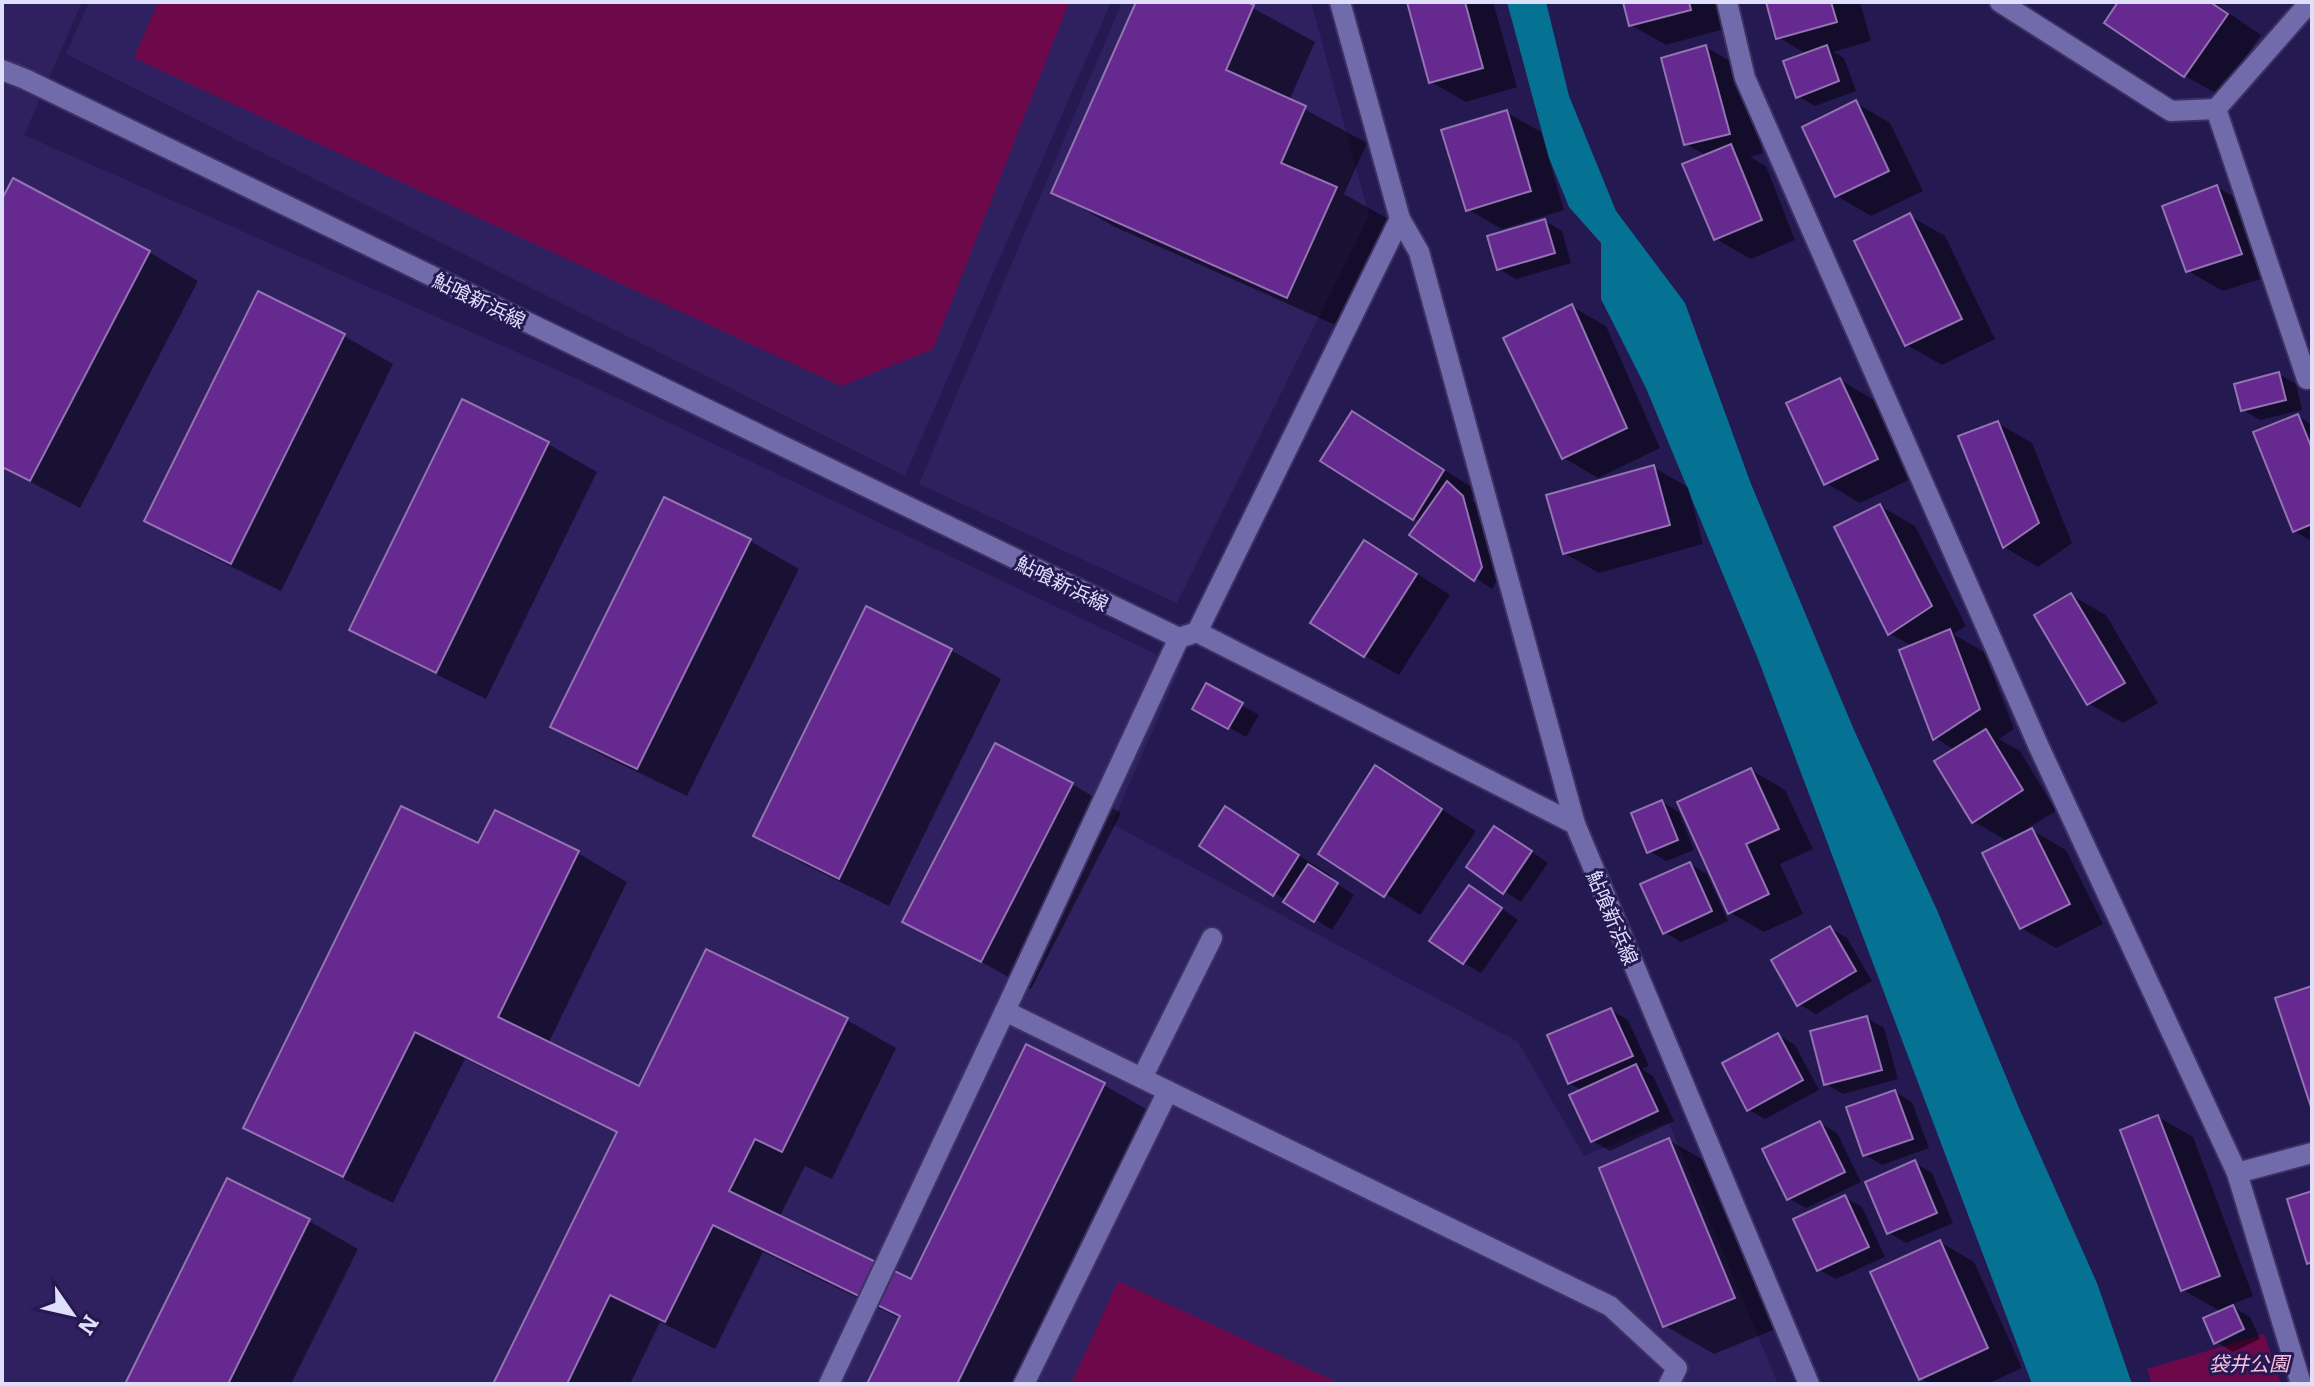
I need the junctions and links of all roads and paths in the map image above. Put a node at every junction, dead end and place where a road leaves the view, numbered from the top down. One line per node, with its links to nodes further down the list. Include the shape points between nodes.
1 (1340, 2): 7 (street)
2 (1727, 2): 16 (street, via 1745,78 2039,747)
3 (2000, 2): 6 (street, via 2171,111)
4 (2310, 2): 6 (street)
5 (2, 70): 9 (street, 鮎喰新浜線)
6 (2216, 109): 8 (street)
7 (1400, 219): 9 (street); 10 (street, via 1419,252)
8 (2307, 379)
9 (1188, 635): 10 (street, 鮎喰新浜線); 12 (street)
10 (1575, 824): 20 (street, 鮎喰新浜線)
11 (1212, 938): 13 (street)
12 (1005, 1011): 13 (street); 17 (street)
13 (1142, 1078): 14 (street)
14 (1168, 1091): 18 (street); 19 (street, via 1610,1306 1677,1368)
15 (2312, 1153): 16 (street)
16 (2237, 1173): 21 (street)
17 (829, 1384)
18 (1024, 1384)
19 (1669, 1384)
20 (1809, 1384)
21 (2301, 1384)

